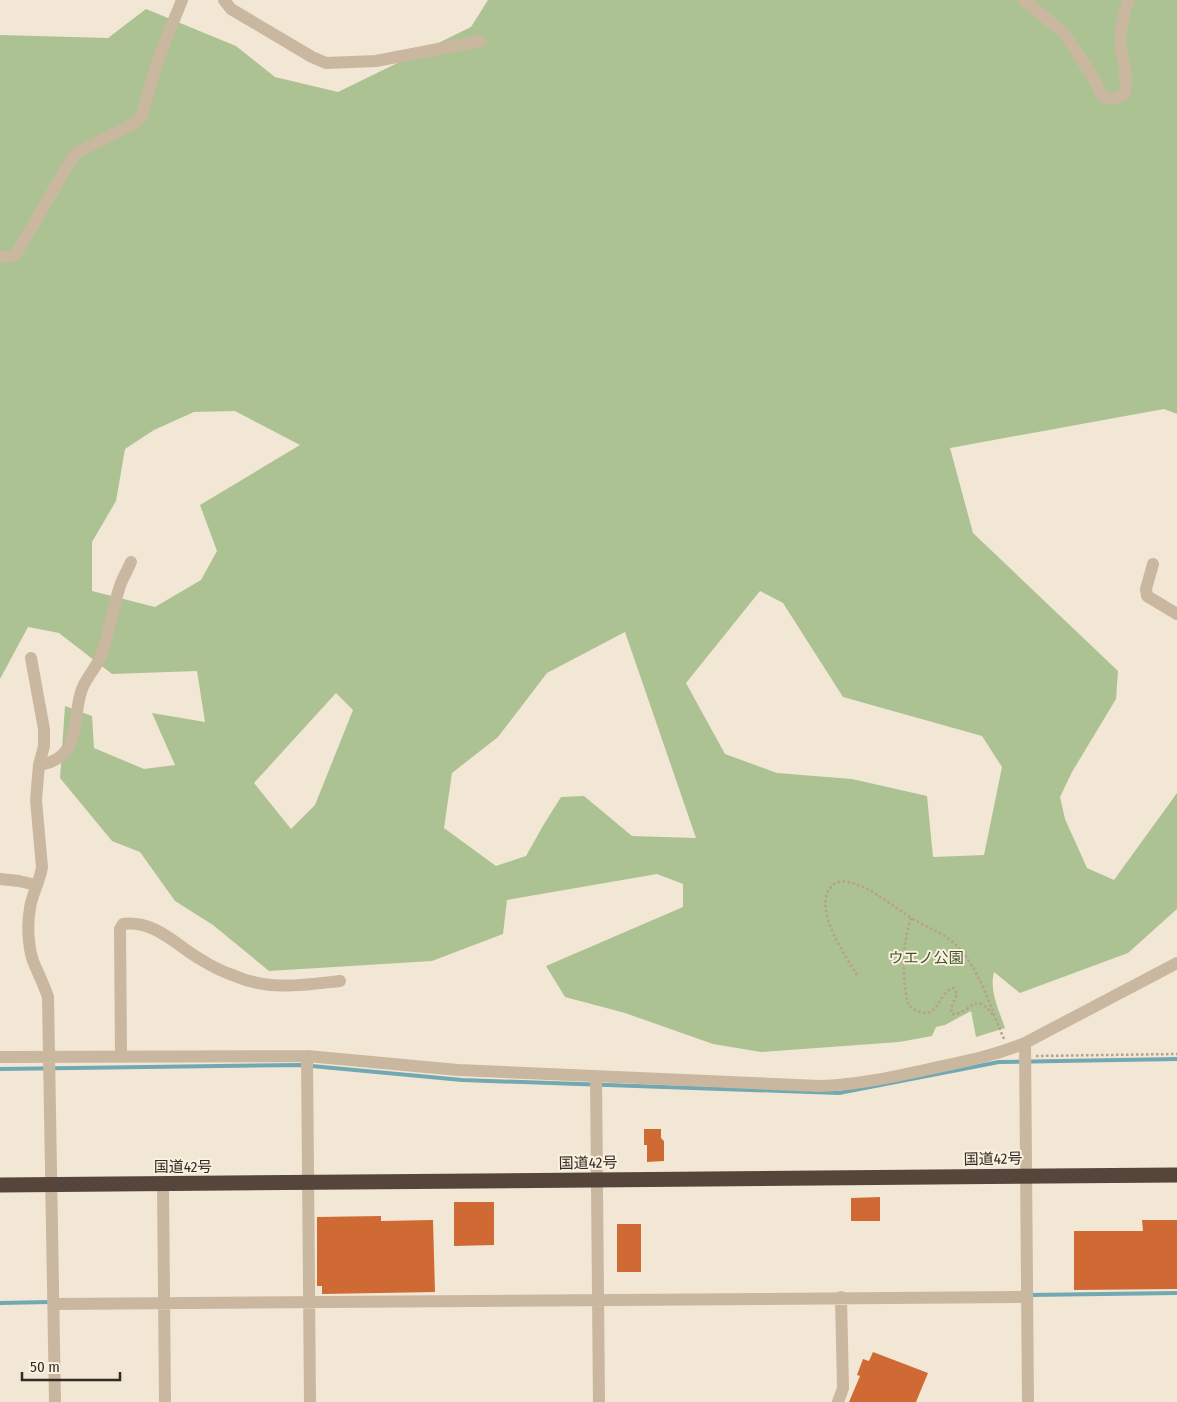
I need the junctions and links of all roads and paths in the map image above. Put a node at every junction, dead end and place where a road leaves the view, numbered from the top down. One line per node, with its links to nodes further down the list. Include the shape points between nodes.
1 (182, 0): 6 (street, via 157,62 142,115 135,123 76,153 15,256)
2 (224, 0): 5 (street, via 231,9 326,63 376,61)
3 (1024, 0): 4 (street, via 1064,33 1105,98 1125,94 1127,84 1121,44 1122,19)
4 (1128, 0)
5 (480, 41)
6 (0, 257)
7 (131, 562): 11 (street, via 121,582 102,652 83,688 70,744 62,756 51,763)
8 (1153, 564): 9 (street, via 1147,596)
9 (1177, 614)
10 (31, 658): 11 (street, via 44,729)
11 (39, 765): 13 (street, via 36,800 42,867)
12 (0, 880): 13 (street)
13 (36, 885): 22 (street, via 30,908 29,944 48,997)
14 (911, 918): 16 (path, via 859,885 836,882 829,889 825,900 829,924); 18 (path, via 945,936 958,947 980,980); 18 (path, via 904,953 908,1005 915,1011 931,1011 944,994 954,988 957,994 952,1014 977,1003)
15 (1177, 963): 19 (street)
16 (857, 975)
17 (340, 982): 23 (street, via 276,987 236,977 201,960 159,931 135,922 122,924)
18 (995, 1018): 20 (path)
19 (1024, 1043): 20 (street); 25 (street)
20 (1008, 1050): 27 (street, via 894,1077 830,1086)
21 (1177, 1054): 25 (path)
22 (50, 1056): 23 (street); 26 (street); 33 (street)
23 (121, 1056): 24 (street)
24 (307, 1056): 27 (street, via 458,1070); 31 (street)
25 (1025, 1056): 29 (street)
26 (0, 1057)
27 (596, 1076): 30 (street)
28 (1177, 1175): 29 (highway, 国道42号)
29 (1025, 1176): 30 (highway, 国道42号); 35 (street)
30 (598, 1180): 31 (highway, 国道42号); 37 (street)
31 (308, 1183): 34 (highway, 国道42号); 38 (street)
32 (0, 1185): 33 (highway, 国道42号)
33 (52, 1185): 34 (highway, 国道42号); 40 (street)
34 (163, 1185): 39 (street)
35 (1027, 1297): 36 (street); 46 (street)
36 (841, 1298): 37 (street); 45 (street, via 843,1388)
37 (599, 1299): 38 (street); 44 (street)
38 (309, 1302): 39 (street); 43 (street)
39 (164, 1303): 40 (street); 42 (street)
40 (54, 1304): 41 (street)
41 (55, 1402)
42 (165, 1402)
43 (310, 1402)
44 (598, 1402)
45 (838, 1402)
46 (1028, 1402)

